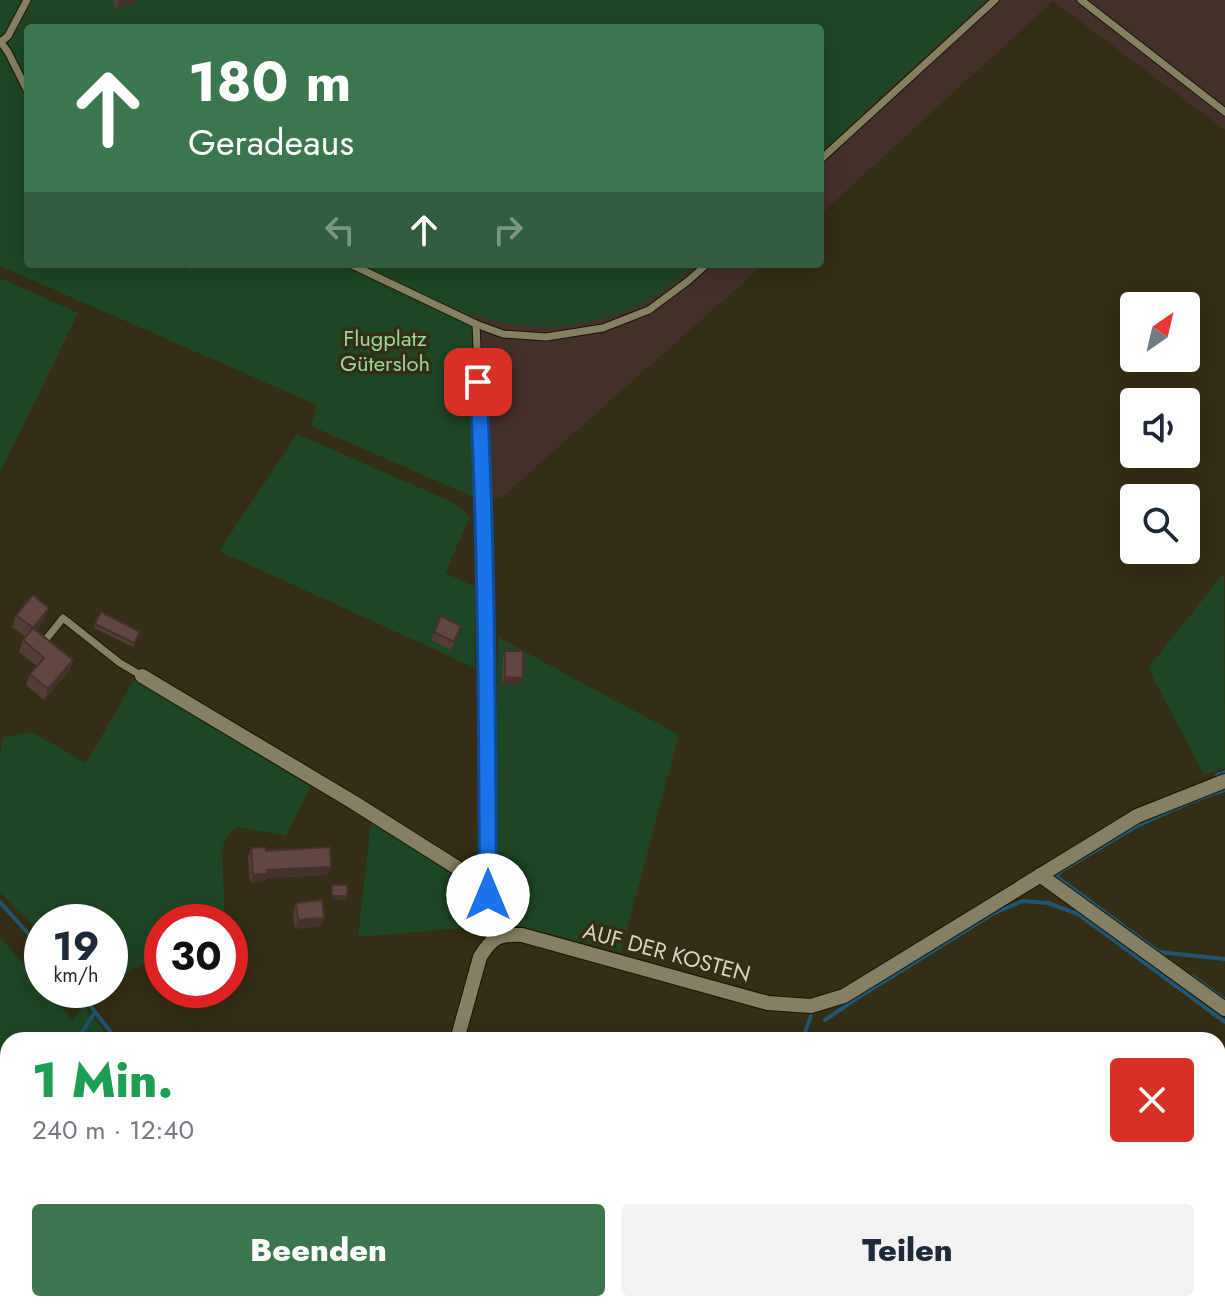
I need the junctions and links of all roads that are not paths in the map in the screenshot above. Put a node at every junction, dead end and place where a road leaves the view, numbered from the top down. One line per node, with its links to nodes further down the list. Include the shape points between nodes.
1 (27, 0): 4 (lane)
2 (995, 0): 7 (lane)
3 (1081, 0): 6 (lane)
4 (0, 41): 5 (lane)
5 (24, 84)
6 (1225, 112)
7 (824, 156)
8 (358, 268): 10 (lane)
9 (703, 268): 10 (lane, via 649,310 603,328 546,337 503,334)
10 (476, 324): 11 (lane)
11 (484, 514): 16 (street)
12 (43, 643): 13 (lane, via 63,618)
13 (142, 676): 16 (street, via 456,867)
14 (1225, 781): 15 (street, AUF DER KOSTEN, via 1137,816)
15 (1040, 875): 17 (street, AUF DER KOSTEN, via 844,996 811,1006 768,1003 522,935); 18 (street)
16 (488, 895): 17 (street)
17 (496, 937): 19 (street, via 480,957)
18 (1225, 1009)
19 (459, 1032)

